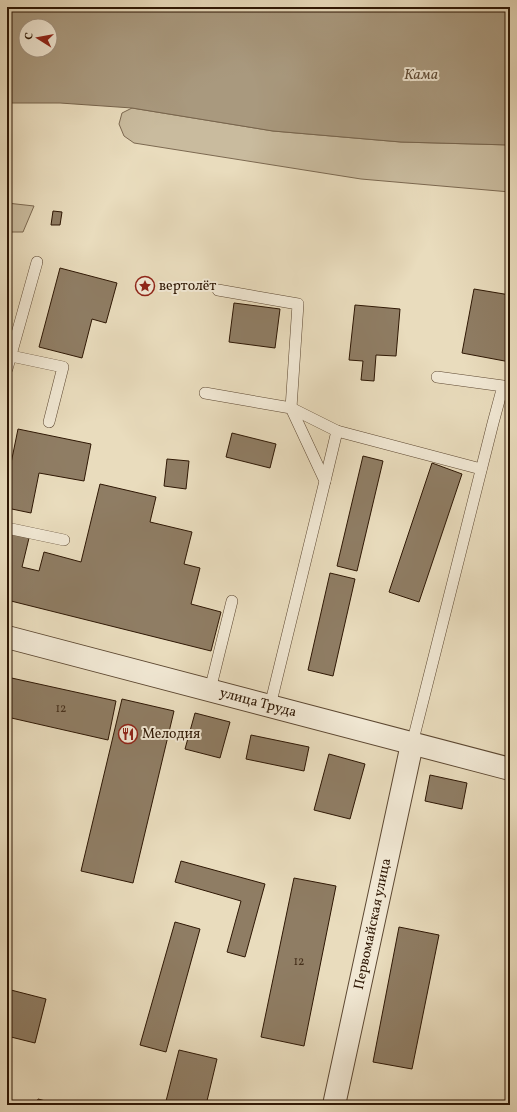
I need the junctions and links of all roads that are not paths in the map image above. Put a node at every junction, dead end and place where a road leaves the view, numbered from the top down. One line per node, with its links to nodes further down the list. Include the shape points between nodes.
1 (37, 262): 3 (lane)
2 (218, 290): 8 (lane, via 298,304)
3 (11, 356): 4 (lane); 9 (lane, via 63,367)
4 (7, 369)
5 (437, 377): 6 (lane)
6 (507, 387): 11 (lane)
7 (205, 393): 8 (lane)
8 (291, 408): 10 (lane); 12 (lane)
9 (49, 422)
10 (337, 431): 11 (lane); 12 (lane)
11 (481, 469): 19 (lane)
12 (325, 481): 18 (lane)
13 (7, 528): 14 (lane)
14 (64, 540)
15 (232, 601): 17 (lane)
16 (7, 637): 17 (street, улица Труда)
17 (210, 690): 18 (street, улица Труда)
18 (270, 706): 19 (street, улица Труда)
19 (412, 744): 20 (street, улица Труда); 21 (street, Первомайская улица)
20 (510, 768)
21 (334, 1105)

